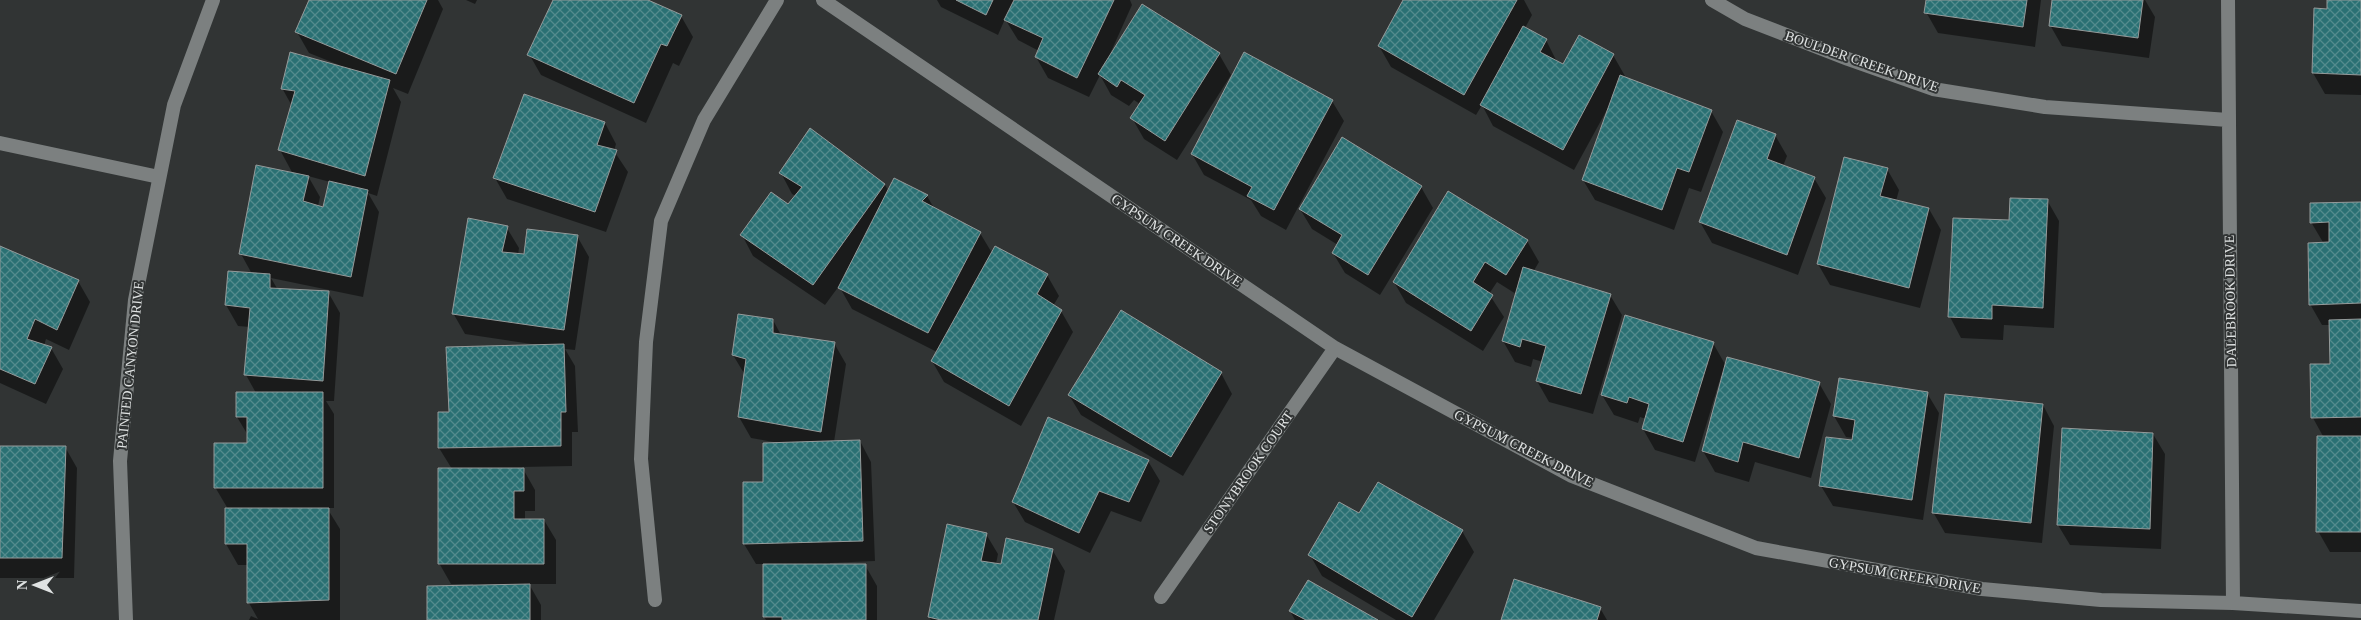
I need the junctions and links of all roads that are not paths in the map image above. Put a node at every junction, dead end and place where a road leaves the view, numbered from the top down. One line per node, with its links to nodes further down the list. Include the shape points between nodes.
1 (213, 0): 8 (street, PAINTED CANYON DRIVE, via 174,105)
2 (777, 0): 11 (street, via 704,120 661,221 646,342 641,459)
3 (823, 0): 9 (street, GYPSUM CREEK DRIVE)
4 (1712, 0): 6 (street, BOULDER CREEK DRIVE, via 1745,19 1933,89 2045,108)
5 (2228, 0): 6 (street, DALEBROOK DRIVE)
6 (2228, 120): 12 (street, DALEBROOK DRIVE)
7 (0, 143): 8 (street)
8 (159, 177): 14 (street, PAINTED CANYON DRIVE, via 135,300 120,461)
9 (1335, 348): 10 (street, STONYBROOK COURT); 12 (street, GYPSUM CREEK DRIVE, via 1572,476 1756,548 1982,589 2101,600)
10 (1161, 597)
11 (654, 600)
12 (2233, 603): 13 (street, GYPSUM CREEK DRIVE)
13 (2361, 611)
14 (126, 620)

